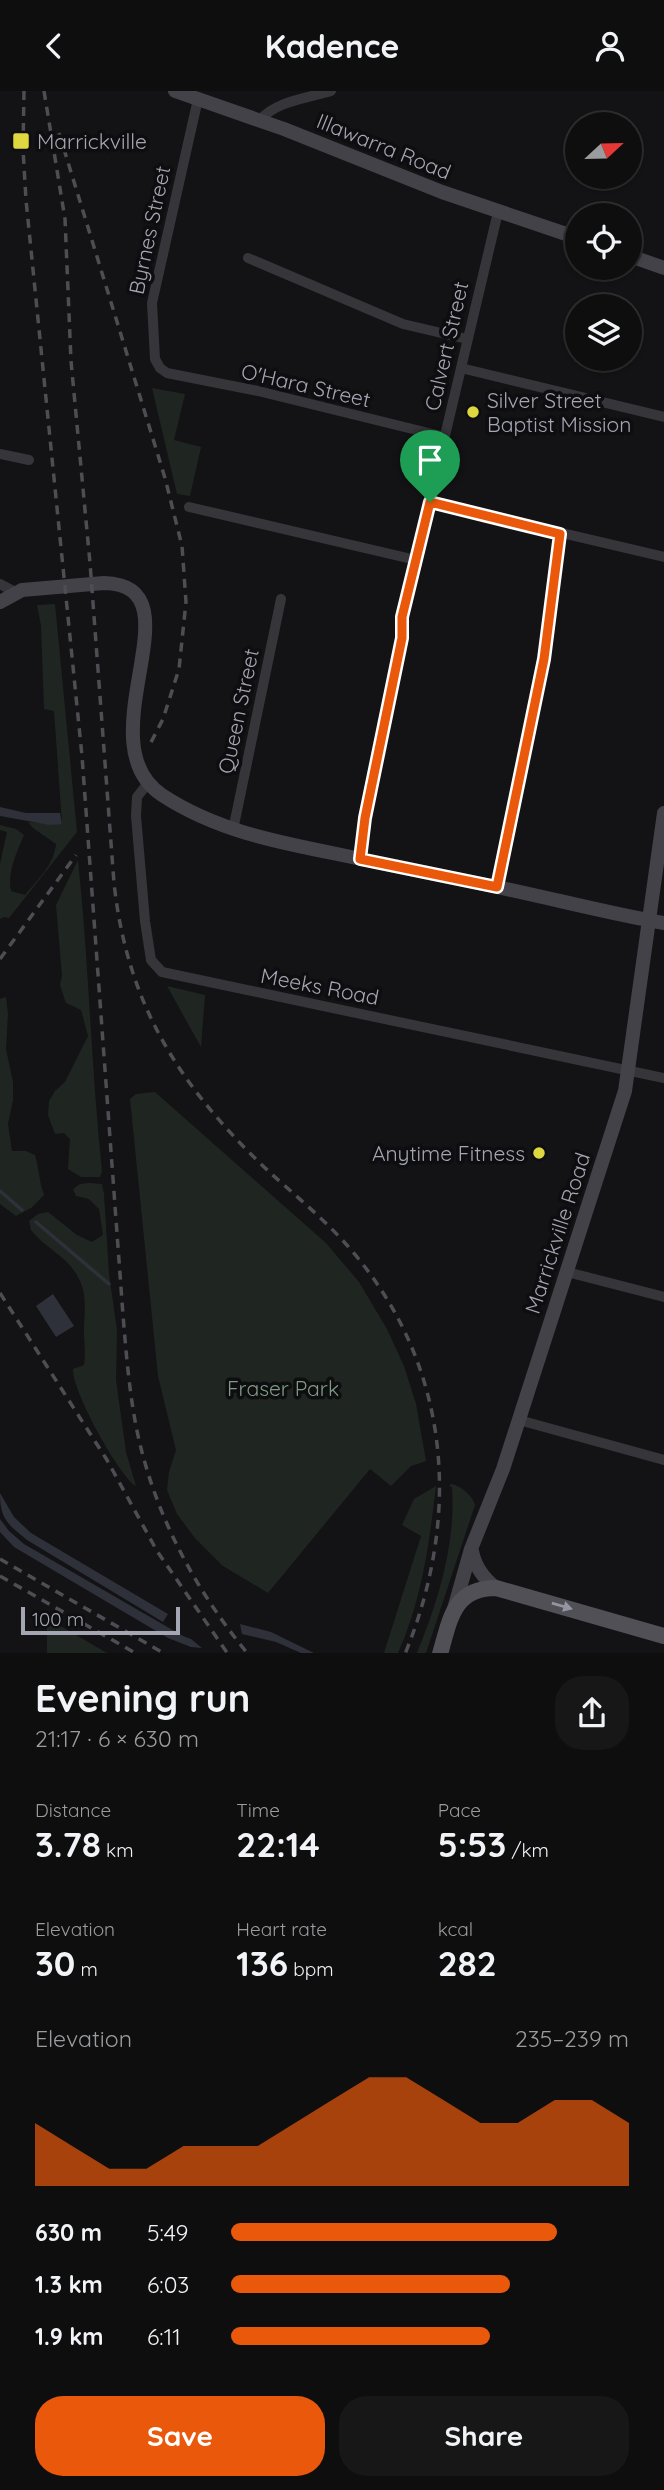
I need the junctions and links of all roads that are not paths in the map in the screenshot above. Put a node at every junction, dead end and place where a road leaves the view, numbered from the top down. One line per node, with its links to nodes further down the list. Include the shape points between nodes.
1 (175, 91): 3 (main road, Illawarra Road)
2 (330, 91): 4 (street, via 279,106)
3 (198, 99): 4 (main road, Illawarra Road); 11 (street, Byrnes Street, via 152,303 153,353)
4 (260, 120): 5 (main road, Illawarra Road)
5 (498, 212): 6 (main road, Illawarra Road); 10 (street, Calvert Street)
6 (565, 234)
7 (248, 258): 10 (street, via 404,324)
8 (642, 260): 9 (main road)
9 (664, 268)
10 (467, 339): 12 (street, Calvert Street)
11 (160, 368): 14 (street, O'Hara Street)
12 (461, 368): 13 (street); 14 (street, Calvert Street)
13 (661, 416)
14 (445, 437): 17 (street, Calvert Street)
15 (0, 454): 16 (street)
16 (29, 460)
17 (430, 502): 19 (street); 21 (street, Calvert Street)
18 (189, 507): 21 (street)
19 (560, 534): 20 (street); 31 (street, via 544,659)
20 (664, 557)
21 (416, 560): 29 (street, Calvert Street)
22 (0, 584): 23 (street)
23 (15, 592): 25 (main road); 26 (main road, via 115,583 141,600 147,623 132,733 135,761)
24 (281, 599): 28 (street, Queen Street)
25 (0, 602)
26 (148, 783): 28 (main road, via 165,797); 34 (street, Meeks Road, via 137,797 136,815 151,960 162,972)
27 (664, 813): 30 (main road, Marrickville Road)
28 (233, 830): 29 (main road)
29 (360, 859): 31 (main road)
30 (657, 865): 32 (main road); 33 (main road, Marrickville Road)
31 (497, 887): 33 (main road)
32 (664, 898)
33 (657, 922): 34 (main road, Marrickville Road)
34 (628, 1070): 35 (street, Meeks Road); 36 (main road, Marrickville Road)
35 (664, 1078)
36 (567, 1272): 37 (street); 38 (main road, Marrickville Road)
37 (664, 1297)
38 (519, 1420): 39 (street); 40 (main road, Marrickville Road, via 492,1503)
39 (664, 1460)
40 (471, 1549): 41 (main road, via 477,1568); 42 (main road, Marrickville Road)
41 (496, 1588): 42 (main road, via 468,1594); 43 (main road, one-way to 43)
42 (454, 1609): 44 (main road, Marrickville Road)
43 (664, 1636)
44 (440, 1653)

